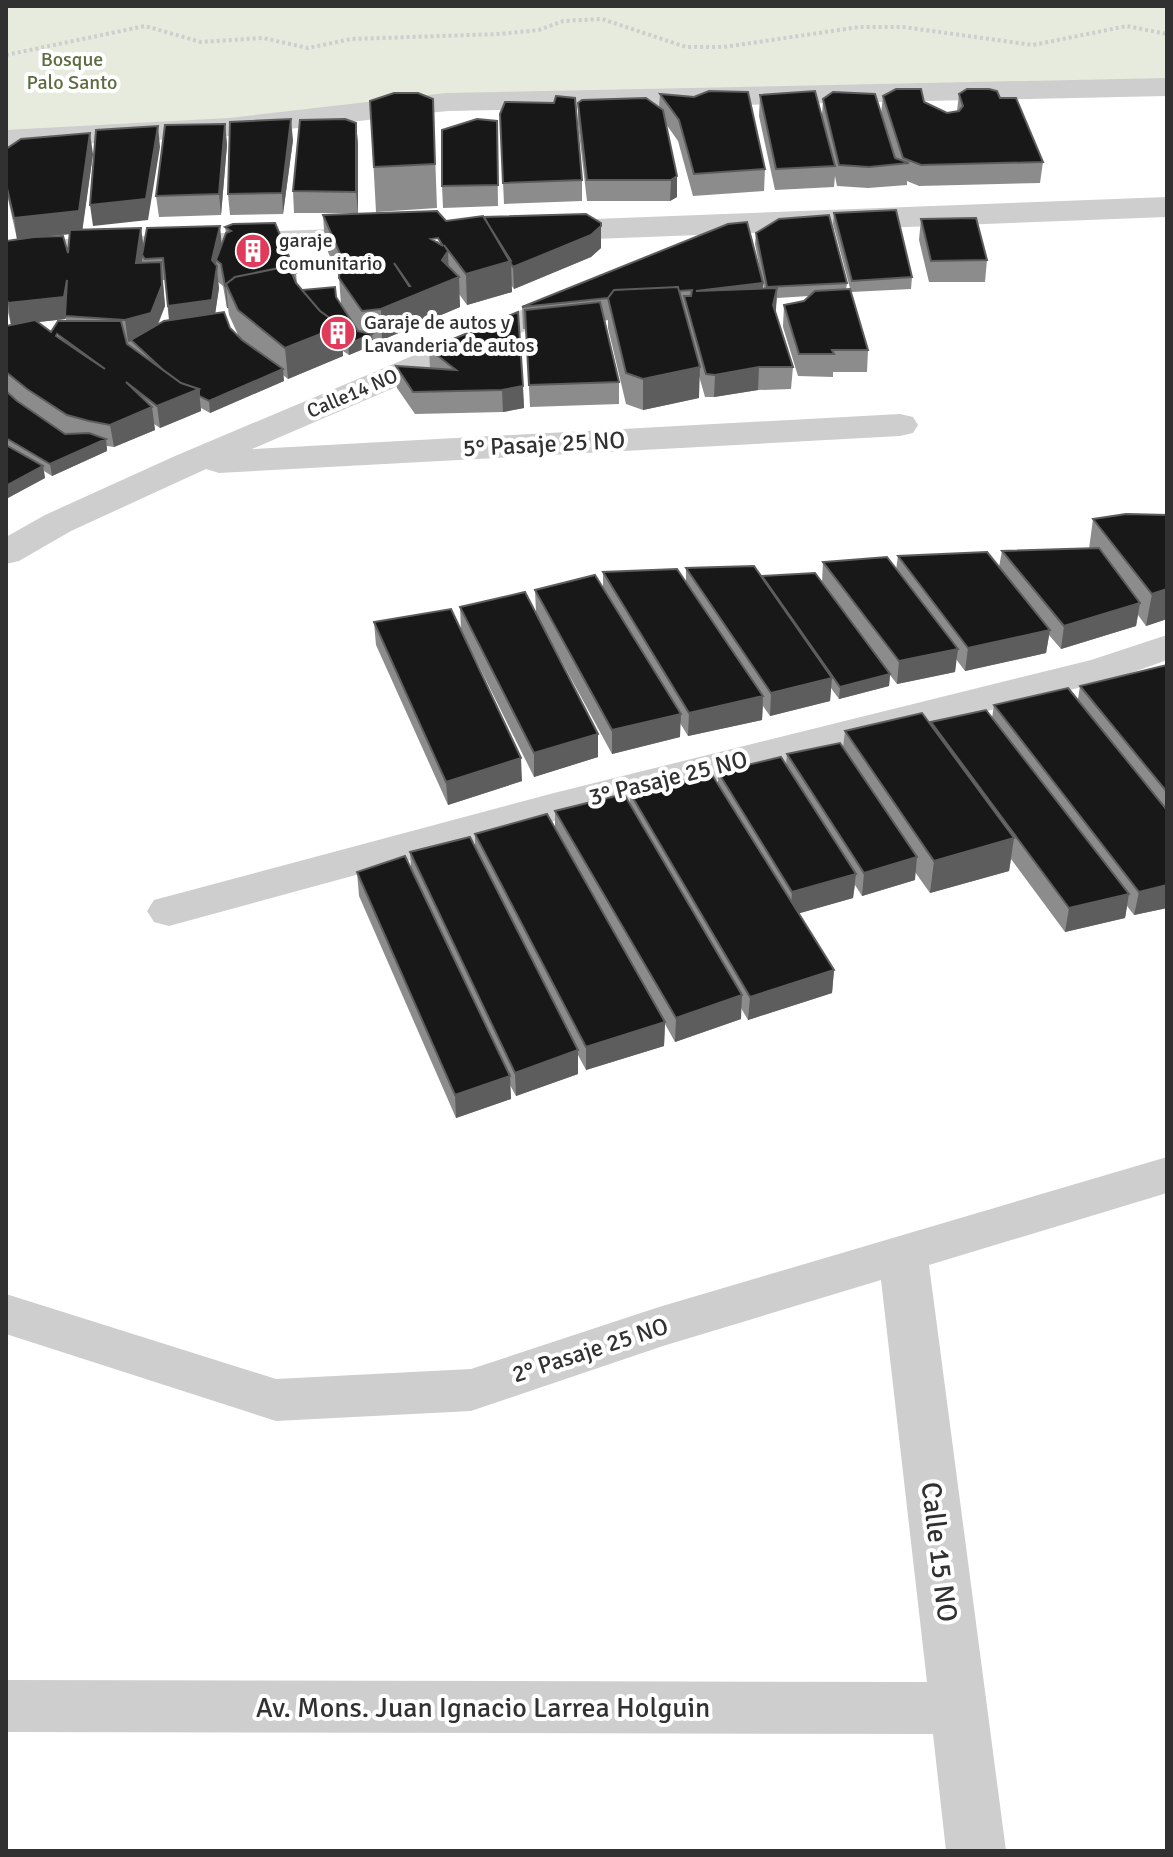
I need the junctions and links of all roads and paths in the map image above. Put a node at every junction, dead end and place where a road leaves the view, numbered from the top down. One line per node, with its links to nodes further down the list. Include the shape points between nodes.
1 (1167, 34): 2 (path, via 1127,26 1033,45 903,27 859,27 724,47 686,47 602,19 499,34 351,39 308,48 263,38 201,42 145,26)
2 (6, 55)
3 (1167, 87): 4 (street, via 446,102 229,127)
4 (6, 139)
5 (1167, 207): 6 (street)
6 (747, 223): 7 (street); 10 (street)
7 (510, 232)
8 (415, 236): 9 (street, via 66,249)
9 (6, 257)
10 (661, 260)
11 (604, 285): 13 (street, Calle14 NO)
12 (900, 425): 13 (street, 5° Pasaje 25 NO)
13 (188, 464): 14 (street, Calle14 NO, via 58,523)
14 (6, 553)
15 (1167, 647): 16 (street, 3° Pasaje 25 NO, via 1103,669 554,807)
16 (169, 911)
17 (1167, 1175): 18 (street, 2° Pasaje 25 NO)
18 (903, 1252): 19 (street, 2° Pasaje 25 NO, via 471,1390 276,1400); 21 (street, Calle 15 NO)
19 (6, 1314)
20 (6, 1706): 21 (street, Av. Mons. Juan Ignacio Larrea Holguin)
21 (959, 1708): 22 (street, Calle 15 NO)
22 (976, 1851)

